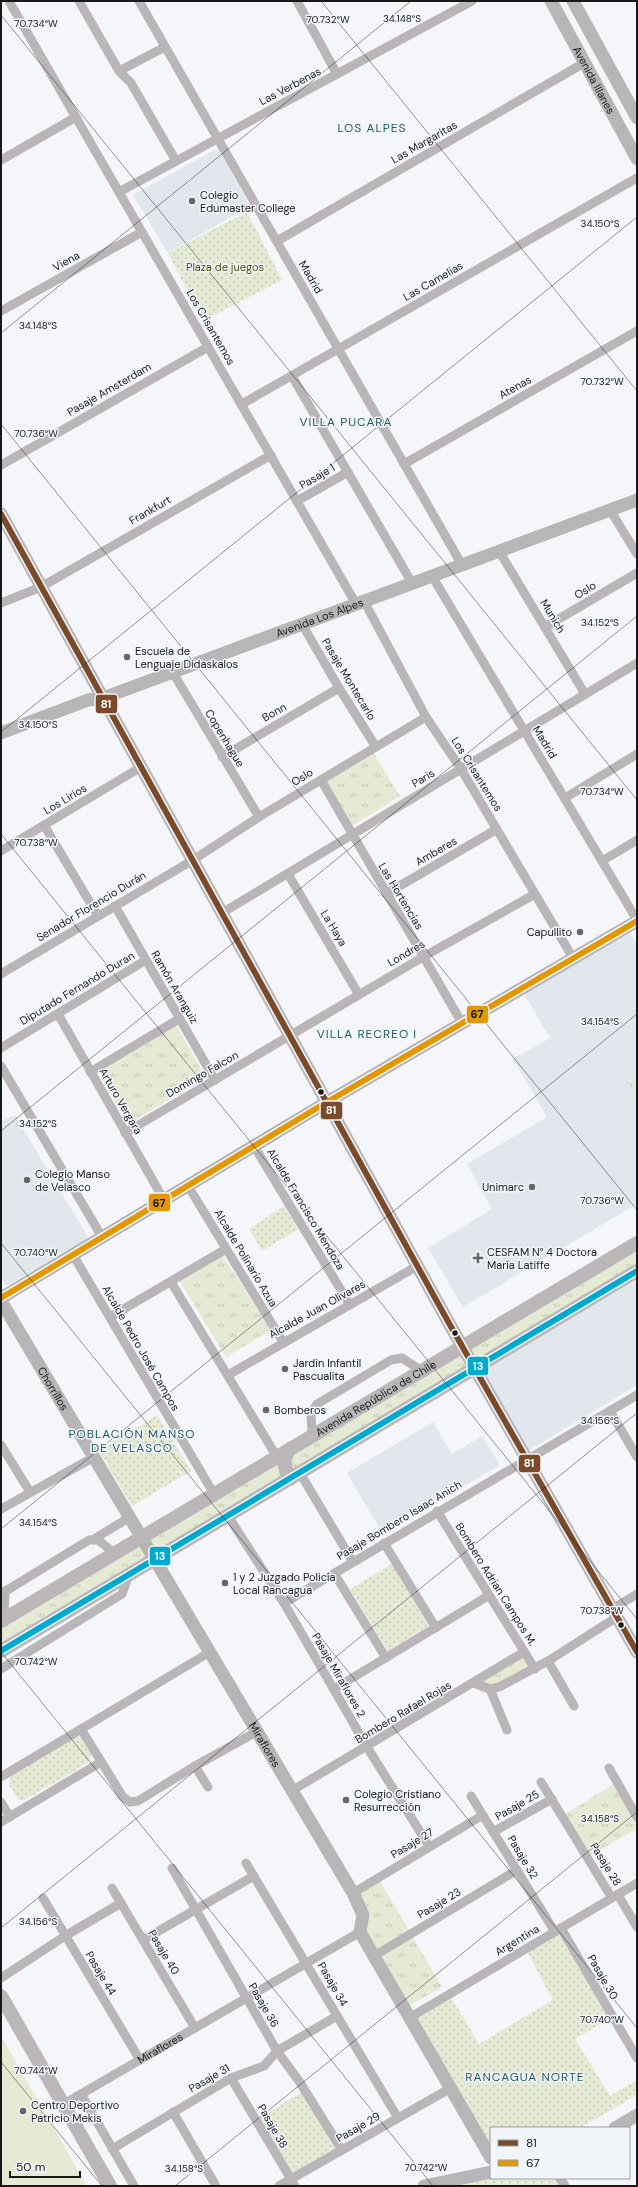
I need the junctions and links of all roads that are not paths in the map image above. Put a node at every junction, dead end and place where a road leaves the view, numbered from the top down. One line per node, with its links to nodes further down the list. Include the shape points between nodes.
1 (9, 1): 12 (street, Los Crisantemos)
2 (79, 1): 10 (street)
3 (139, 1): 8 (street, Madrid)
4 (297, 1): 11 (street)
5 (472, 1): 11 (street, Las Verbenas)
6 (552, 1): 9 (street, Avenida Illanes)
7 (573, 1): 13 (street, Avenida Illanes)
8 (165, 47): 10 (street); 14 (street, Madrid)
9 (584, 63): 15 (street, Avenida Illanes); 21 (street, Las Margaritas)
10 (119, 71): 17 (street, via 131,83)
11 (337, 74): 14 (street, Las Verbenas)
12 (76, 117): 16 (street); 19 (street, Los Crisantemos)
13 (637, 118)
14 (218, 138): 17 (street, Las Verbenas); 21 (street, Madrid)
15 (637, 159)
16 (1, 160)
17 (176, 161): 19 (street, Las Verbenas)
18 (637, 178): 25 (street, Las Camelias)
19 (119, 192): 20 (street, Los Crisantemos)
20 (142, 232): 22 (street, Viena); 24 (street, Los Crisantemos)
21 (277, 241): 25 (street, Madrid)
22 (1, 311)
23 (637, 331): 29 (street, Atenas)
24 (208, 347): 27 (street, Los Crisantemos); 30 (street, Pasaje Amsterdam)
25 (338, 349): 26 (street, Las Camelias); 29 (street, Madrid)
26 (292, 376): 27 (street, Las Camelias); 31 (street)
27 (242, 404): 28 (street, Los Crisantemos)
28 (271, 455): 33 (street, Los Crisantemos); 42 (street, Frankfurt)
29 (404, 464): 38 (street, Madrid)
30 (1, 465)
31 (348, 472): 33 (street, Pasaje 1); 41 (street)
32 (637, 500): 34 (street, Avenida Los Alpes)
33 (297, 501): 43 (street, Los Crisantemos)
34 (610, 510): 36 (street, Avenida Los Alpes); 37 (street)
35 (1, 514): 42 (street)
36 (499, 551): 38 (street, Avenida Los Alpes); 46 (street, Munich)
37 (637, 554)
38 (462, 565): 40 (street, Avenida Los Alpes)
39 (637, 573): 46 (street, Oslo)
40 (432, 576): 41 (street, Avenida Los Alpes); 53 (street, Madrid)
41 (412, 583): 43 (street, Avenida Los Alpes)
42 (41, 587): 44 (street, Frankfurt); 51 (street)
43 (360, 602): 45 (street, Avenida Los Alpes); 52 (street, Los Crisantemos)
44 (1, 603)
45 (302, 624): 48 (street, Avenida Los Alpes); 49 (street, Pasaje Montecarlo)
46 (545, 627): 50 (street, Munich)
47 (637, 663): 50 (street, Paris)
48 (172, 671): 51 (street, Avenida Los Alpes); 57 (street, Copenhague)
49 (339, 688): 55 (street, Pasaje Montecarlo); 57 (street, Bonn)
50 (585, 694): 53 (street, Paris)
51 (103, 698): 54 (street, Avenida Los Alpes, via 88,700); 58 (street)
52 (426, 717): 55 (street, Oslo); 59 (street, Los Crisantemos)
53 (524, 731): 59 (street, Paris); 61 (street, Madrid)
54 (1, 733)
55 (376, 747): 60 (street, Oslo)
56 (637, 754): 61 (street)
57 (222, 757): 62 (street, Copenhague)
58 (141, 767): 63 (street, Los Lirios); 68 (street)
59 (461, 769): 64 (street, Los Crisantemos); 65 (street, Paris)
60 (321, 780): 62 (street, Oslo); 65 (street, Las Hortencias)
61 (565, 798): 69 (street, Madrid)
62 (259, 817): 68 (street, Oslo)
63 (44, 825): 67 (street, Los Lirios); 75 (street)
64 (497, 829): 71 (street, Amberes); 72 (street, Los Crisantemos)
65 (351, 835): 70 (street, Paris); 71 (street, Las Hortencias)
66 (637, 840): 69 (street)
67 (1, 851)
68 (193, 860): 73 (street, Senador Florencio Durán); 74 (street)
69 (602, 861): 76 (street, Madrid)
70 (288, 874): 74 (street, Paris); 81 (street, La Haya)
71 (386, 894): 77 (street, Las Hortencias)
72 (536, 894): 77 (street, Londres); 78 (street, Los Crisantemos)
73 (115, 906): 75 (street, Senador Florencio Durán); 79 (street, Ramón Aranguiz)
74 (222, 913): 85 (street)
75 (98, 916): 80 (street, Senador Florencio Durán)
76 (637, 921): 78 (street)
77 (423, 957): 81 (street, Londres); 84 (street, Las Hortencias)
78 (573, 958): 84 (street)
79 (146, 960): 82 (street, Diputado Fernando Duran); 83 (street, Ramón Aranguiz)
80 (1, 974)
81 (359, 995): 85 (street, Londres)
82 (58, 1014): 86 (street, Diputado Fernando Duran); 88 (street, Arturo Vergara)
83 (179, 1019): 88 (street); 89 (street, Ramón Aranguiz)
84 (462, 1023): 90 (street)
85 (290, 1036): 89 (street, Domingo Falcon); 90 (street)
86 (1, 1048)
87 (1, 1066): 95 (street)
88 (90, 1072): 91 (street, Arturo Vergara)
89 (215, 1080): 91 (street, Domingo Falcon)
90 (327, 1102): 92 (street); 99 (street)
91 (125, 1132): 94 (street, Arturo Vergara)
92 (254, 1146): 93 (street); 105 (street, Alcalde Francisco Mendoza)
93 (188, 1186): 94 (street); 97 (street, Alcalde Polinario Azua)
94 (164, 1200): 95 (street)
95 (102, 1237): 98 (street)
96 (637, 1243): 100 (main road, Avenida República de Chile)
97 (226, 1249): 102 (street); 107 (street, Alcalde Polinario Azua)
98 (73, 1255): 104 (street); 106 (street, Alcalde Pedro José Campos)
99 (419, 1265): 105 (street, Alcalde Juan Olivares); 108 (street)
100 (591, 1270): 103 (main road, via 600,1276); 108 (main road, Avenida República de Chile)
101 (637, 1271): 103 (main road)
102 (171, 1282): 106 (street); 111 (street)
103 (604, 1291): 109 (main road)
104 (1, 1299): 117 (street, Chorrillos)
105 (350, 1306): 107 (street, Alcalde Juan Olivares)
106 (110, 1317): 123 (street, Alcalde Pedro José Campos)
107 (283, 1342): 111 (street, Alcalde Juan Olivares)
108 (463, 1347): 109 (street); 110 (main road, Avenida República de Chile)
109 (475, 1368): 120 (street); 121 (main road)
110 (422, 1371): 114 (main road, Avenida República de Chile); 114 (street, via 402,1358 391,1360 317,1404 311,1413)
111 (228, 1375): 118 (street)
112 (637, 1395): 113 (street, Pasaje Bombero Isaac Anich)
113 (610, 1411): 119 (street); 120 (street, Pasaje Bombero Isaac Anich)
114 (312, 1436): 116 (main road, Avenida República de Chile)
115 (1, 1445): 122 (street)
116 (290, 1448): 118 (main road, Avenida República de Chile); 121 (main road, via 284,1465)
117 (94, 1457): 122 (street); 127 (street, Chorrillos)
118 (277, 1457): 123 (main road, Avenida República de Chile)
119 (637, 1457)
120 (526, 1459): 125 (street, Pasaje Bombero Isaac Anich); 140 (street)
121 (295, 1476): 126 (main road); 133 (street)
122 (30, 1492): 124 (street)
123 (214, 1494): 128 (main road, Avenida República de Chile)
124 (1, 1509)
125 (437, 1512): 130 (street, Pasaje Bombero Isaac Anich); 138 (street, Bombero Adrian Campos M.)
126 (228, 1516): 132 (main road); 139 (street, Pasaje Miraflores 2)
127 (130, 1517): 128 (street, Chorrillos); 129 (street)
128 (141, 1536): 131 (main road, Avenida República de Chile); 132 (street, Chorrillos)
129 (94, 1539): 131 (street); 136 (street)
130 (384, 1543): 133 (street, Pasaje Bombero Isaac Anich); 142 (street)
131 (113, 1552): 141 (main road, Avenida República de Chile)
132 (155, 1560): 135 (main road); 144 (street, Miraflores)
133 (352, 1562): 134 (street, Pasaje Bombero Isaac Anich)
134 (334, 1573): 139 (street, Pasaje Bombero Isaac Anich); 147 (street)
135 (129, 1575): 143 (main road); 149 (street, via 122,1594)
136 (3, 1592): 141 (street)
137 (637, 1594): 140 (street)
138 (488, 1596): 142 (street); 145 (street, Bombero Adrian Campos M.)
139 (284, 1603): 153 (street, Pasaje Miraflores 2)
140 (615, 1613): 146 (street); 148 (street)
141 (2, 1620)
142 (436, 1628): 147 (street)
143 (1, 1651)
144 (210, 1652): 155 (street); 157 (street, Miraflores)
145 (524, 1652): 150 (street, Bombero Adrian Campos M.); 151 (street, Bombero Rafael Rojas)
146 (637, 1652)
147 (386, 1658): 153 (street)
148 (548, 1661): 150 (street); 154 (street)
149 (1, 1669)
150 (535, 1669): 152 (street, via 499,1687)
151 (474, 1683): 152 (street); 158 (street, Bombero Rafael Rojas)
152 (490, 1688): 156 (street)
153 (334, 1689): 158 (street, Pasaje Miraflores 2)
154 (574, 1706)
155 (81, 1729): 159 (street); 162 (street)
156 (507, 1730)
157 (258, 1731): 160 (street); 165 (street, Miraflores)
158 (367, 1747): 165 (street, Bombero Rafael Rojas); 174 (street, Pasaje Miraflores 2)
159 (100, 1762): 160 (street, via 123,1797 130,1802 138,1801); 170 (street)
160 (195, 1766): 164 (street)
161 (608, 1768): 171 (street)
162 (1, 1777)
163 (541, 1782): 167 (street, Pasaje 28)
164 (208, 1787)
165 (293, 1790): 181 (street, Miraflores)
166 (471, 1796): 169 (street, Pasaje 32)
167 (552, 1799): 173 (street, Pasaje 25); 182 (street, Pasaje 28)
168 (1, 1802): 170 (street)
169 (483, 1815): 173 (street, Pasaje 32); 174 (street, Pasaje 27)
170 (10, 1817): 172 (street)
171 (637, 1817)
172 (1, 1822)
173 (494, 1832): 177 (street, Pasaje 32)
174 (429, 1846): 181 (street, Pasaje 27)
175 (246, 1863): 178 (street, Pasaje 34)
176 (172, 1868): 185 (street, Pasaje 36)
177 (517, 1870): 187 (street, Pasaje 32); 191 (street, Pasaje 23)
178 (254, 1876): 185 (street); 192 (street, Pasaje 34)
179 (637, 1883): 182 (street, Argentina)
180 (112, 1888): 184 (street, Pasaje 40)
181 (353, 1893): 188 (street, Miraflores, via 363,1915)
182 (615, 1896): 186 (street, Pasaje 28); 187 (street, Argentina)
183 (44, 1898): 189 (street, Pasaje 44)
184 (121, 1904): 189 (street); 190 (street, Pasaje 40)
185 (195, 1910): 190 (street); 195 (street, Pasaje 36)
186 (637, 1927)
187 (558, 1930): 197 (street, Argentina); 200 (street, Pasaje 30)
188 (360, 1932): 191 (street); 192 (street, Miraflores)
189 (65, 1936): 193 (street); 201 (street, Pasaje 44)
190 (143, 1940): 198 (street, Pasaje 40)
191 (374, 1956): 197 (street)
192 (306, 1963): 195 (street, Miraflores); 196 (street, Pasaje 34)
193 (1, 1978)
194 (1, 1996): 205 (main road)
195 (246, 1998): 198 (street, Miraflores); 199 (street, Pasaje 36)
196 (337, 2016): 199 (street, Pasaje 31); 208 (street, Pasaje 34)
197 (409, 2018): 203 (street)
198 (195, 2028): 201 (street, Miraflores)
199 (278, 2051): 202 (street, Pasaje 31, via 264,2066); 211 (street, Pasaje 36, via 300,2081)
200 (637, 2058)
201 (140, 2060): 204 (street, Miraflores)
202 (231, 2078): 206 (street, Pasaje 31); 214 (street, Pasaje 38)
203 (449, 2089): 208 (street, Pasaje 29); 212 (street)
204 (81, 2094): 205 (street, Miraflores); 210 (street)
205 (64, 2104): 215 (main road)
206 (173, 2112): 210 (street, Pasaje 31); 217 (street)
207 (637, 2115): 209 (street)
208 (398, 2118): 211 (street, Pasaje 29)
209 (617, 2127)
210 (112, 2149): 216 (street)
211 (342, 2150): 214 (street, Pasaje 29)
212 (490, 2156)
213 (490, 2172): 219 (street)
214 (292, 2183): 218 (street, Pasaje 29)
215 (110, 2186)
216 (134, 2186)
217 (216, 2186)
218 (279, 2186)
219 (426, 2186)

